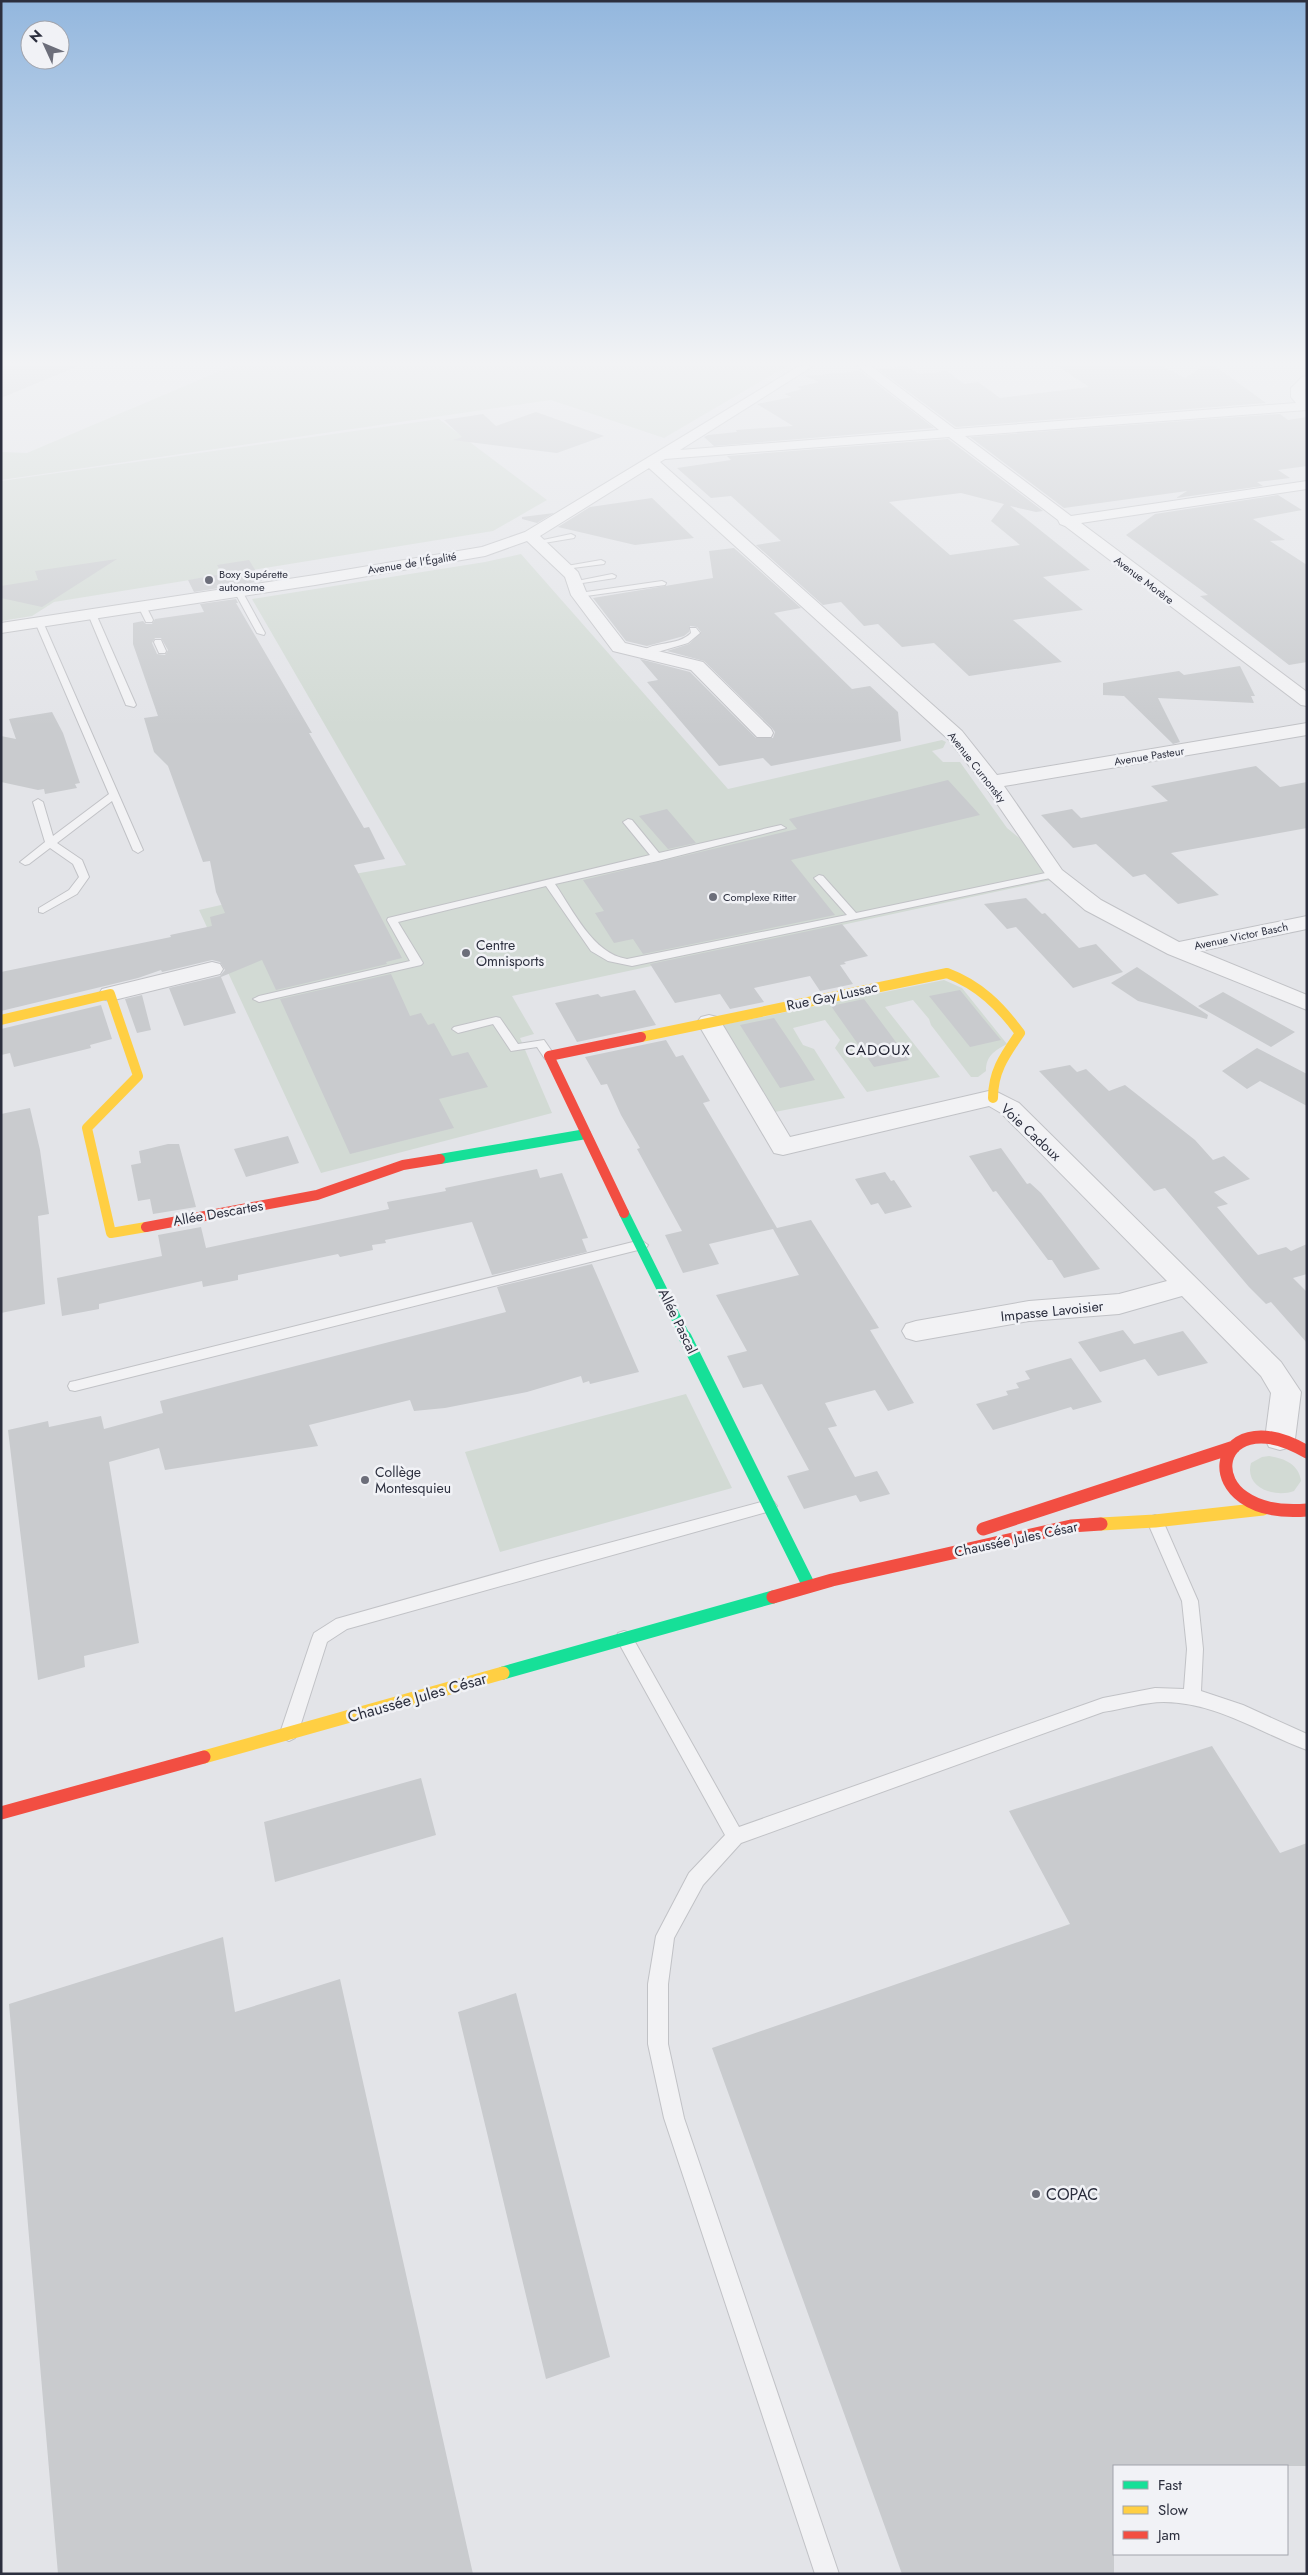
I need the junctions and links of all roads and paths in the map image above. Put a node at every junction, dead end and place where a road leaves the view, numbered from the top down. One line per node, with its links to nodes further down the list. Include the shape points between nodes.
1 (614, 486): 7 (street, Avenue de l'Égalité)
2 (687, 486): 30 (street, Avenue Curnonsky, via 954,735)
3 (1019, 486): 5 (street, Avenue Morère)
4 (1299, 486): 5 (street)
5 (1065, 521): 26 (street, Avenue Morère)
6 (572, 536): 7 (lane)
7 (534, 538): 10 (street); 14 (street, Avenue de l'Égalité, via 485,551)
8 (591, 555): 10 (lane)
9 (601, 562): 10 (lane)
10 (562, 564): 13 (street)
11 (612, 576): 13 (lane)
12 (662, 583): 13 (lane)
13 (578, 588): 24 (street, via 619,647)
14 (238, 591): 15 (street, Avenue de l'Égalité); 21 (lane)
15 (142, 606): 16 (street, Avenue de l'Égalité); 17 (lane)
16 (92, 614): 18 (street, Avenue de l'Égalité); 27 (lane)
17 (149, 620)
18 (39, 622): 19 (street, Avenue de l'Égalité); 31 (lane)
19 (1, 628)
20 (693, 630): 24 (lane, via 696,633 684,642)
21 (261, 633)
22 (678, 636): 24 (lane, via 657,640)
23 (158, 642): 25 (lane)
24 (649, 650): 29 (street, via 698,666)
25 (162, 651)
26 (1307, 701)
27 (132, 705)
28 (1307, 729): 30 (street, Avenue Pasteur)
29 (764, 733)
30 (992, 782): 39 (street, Avenue Curnonsky)
31 (114, 795): 35 (lane); 36 (lane)
32 (38, 802): 35 (lane)
33 (628, 822): 37 (lane)
34 (781, 828): 37 (lane)
35 (50, 844): 38 (lane); 42 (lane, via 78,862 84,877 73,892)
36 (138, 850)
37 (658, 858): 41 (lane)
38 (25, 862)
39 (1055, 874): 43 (lane); 45 (street, Avenue Curnonsky, via 1092,905)
40 (819, 878): 43 (lane)
41 (549, 882): 43 (lane, via 595,949 624,963); 48 (lane, via 392,920 417,963)
42 (43, 910)
43 (854, 917)
44 (1307, 922): 45 (street, Avenue Victor Basch)
45 (1176, 949): 49 (street, Avenue Curnonsky)
46 (212, 969): 47 (street)
47 (110, 994): 50 (street); 55 (street, Allée Descartes, via 138,1076 87,1128 111,1233 318,1195 403,1165)
48 (259, 999)
49 (1307, 1003)
50 (1, 1020)
51 (709, 1022): 53 (street, Rue Gay Lussac); 54 (street, Voie Cadoux, via 783,1147); 54 (street, Rue Gay Lussac, via 947,973 964,976 1002,1010 1020,1033 992,1080)
52 (458, 1029): 53 (lane, via 496,1020 515,1048 540,1044)
53 (549, 1056): 55 (street, Allée Pascal)
54 (993, 1098): 57 (street, Voie Cadoux, via 1010,1108)
55 (586, 1134): 56 (street, Allée Pascal)
56 (641, 1245): 59 (lane); 63 (street, Allée Pascal)
57 (1187, 1285): 58 (street, Impasse Lavoisier, via 1119,1304 1029,1311); 60 (street, Voie Cadoux, via 1271,1369 1286,1392)
58 (916, 1331)
59 (75, 1386)
60 (1280, 1439): 61 (street, Chaussée Jules César, via 1256,1437); 62 (street)
61 (1234, 1447): 64 (street, via 1226,1456 1227,1479 1247,1502); 67 (street, Chaussée Jules César)
62 (1307, 1452)
63 (769, 1506): 70 (street, Allée Pascal); 73 (lane, via 342,1624 320,1638)
64 (1263, 1509): 65 (street, via 1280,1513); 66 (street, Chaussée Jules César)
65 (1307, 1510)
66 (1155, 1521): 69 (street, Chaussée Jules César, via 1071,1526); 72 (lane, via 1190,1601 1194,1649)
67 (972, 1533)
68 (944, 1542): 69 (street, Chaussée Jules César)
69 (832, 1580): 70 (street, Chaussée Jules César)
70 (809, 1586): 71 (street, Chaussée Jules César)
71 (624, 1638): 73 (street, Chaussée Jules César); 76 (lane)
72 (1192, 1697): 74 (lane, via 1222,1703); 76 (lane, via 1162,1695 1103,1705)
73 (289, 1733): 75 (street, Chaussée Jules César)
74 (1307, 1742)
75 (1, 1812)
76 (735, 1837): 77 (lane, via 696,1879 665,1936 658,1984 658,2044 674,2118)
77 (827, 2574)

